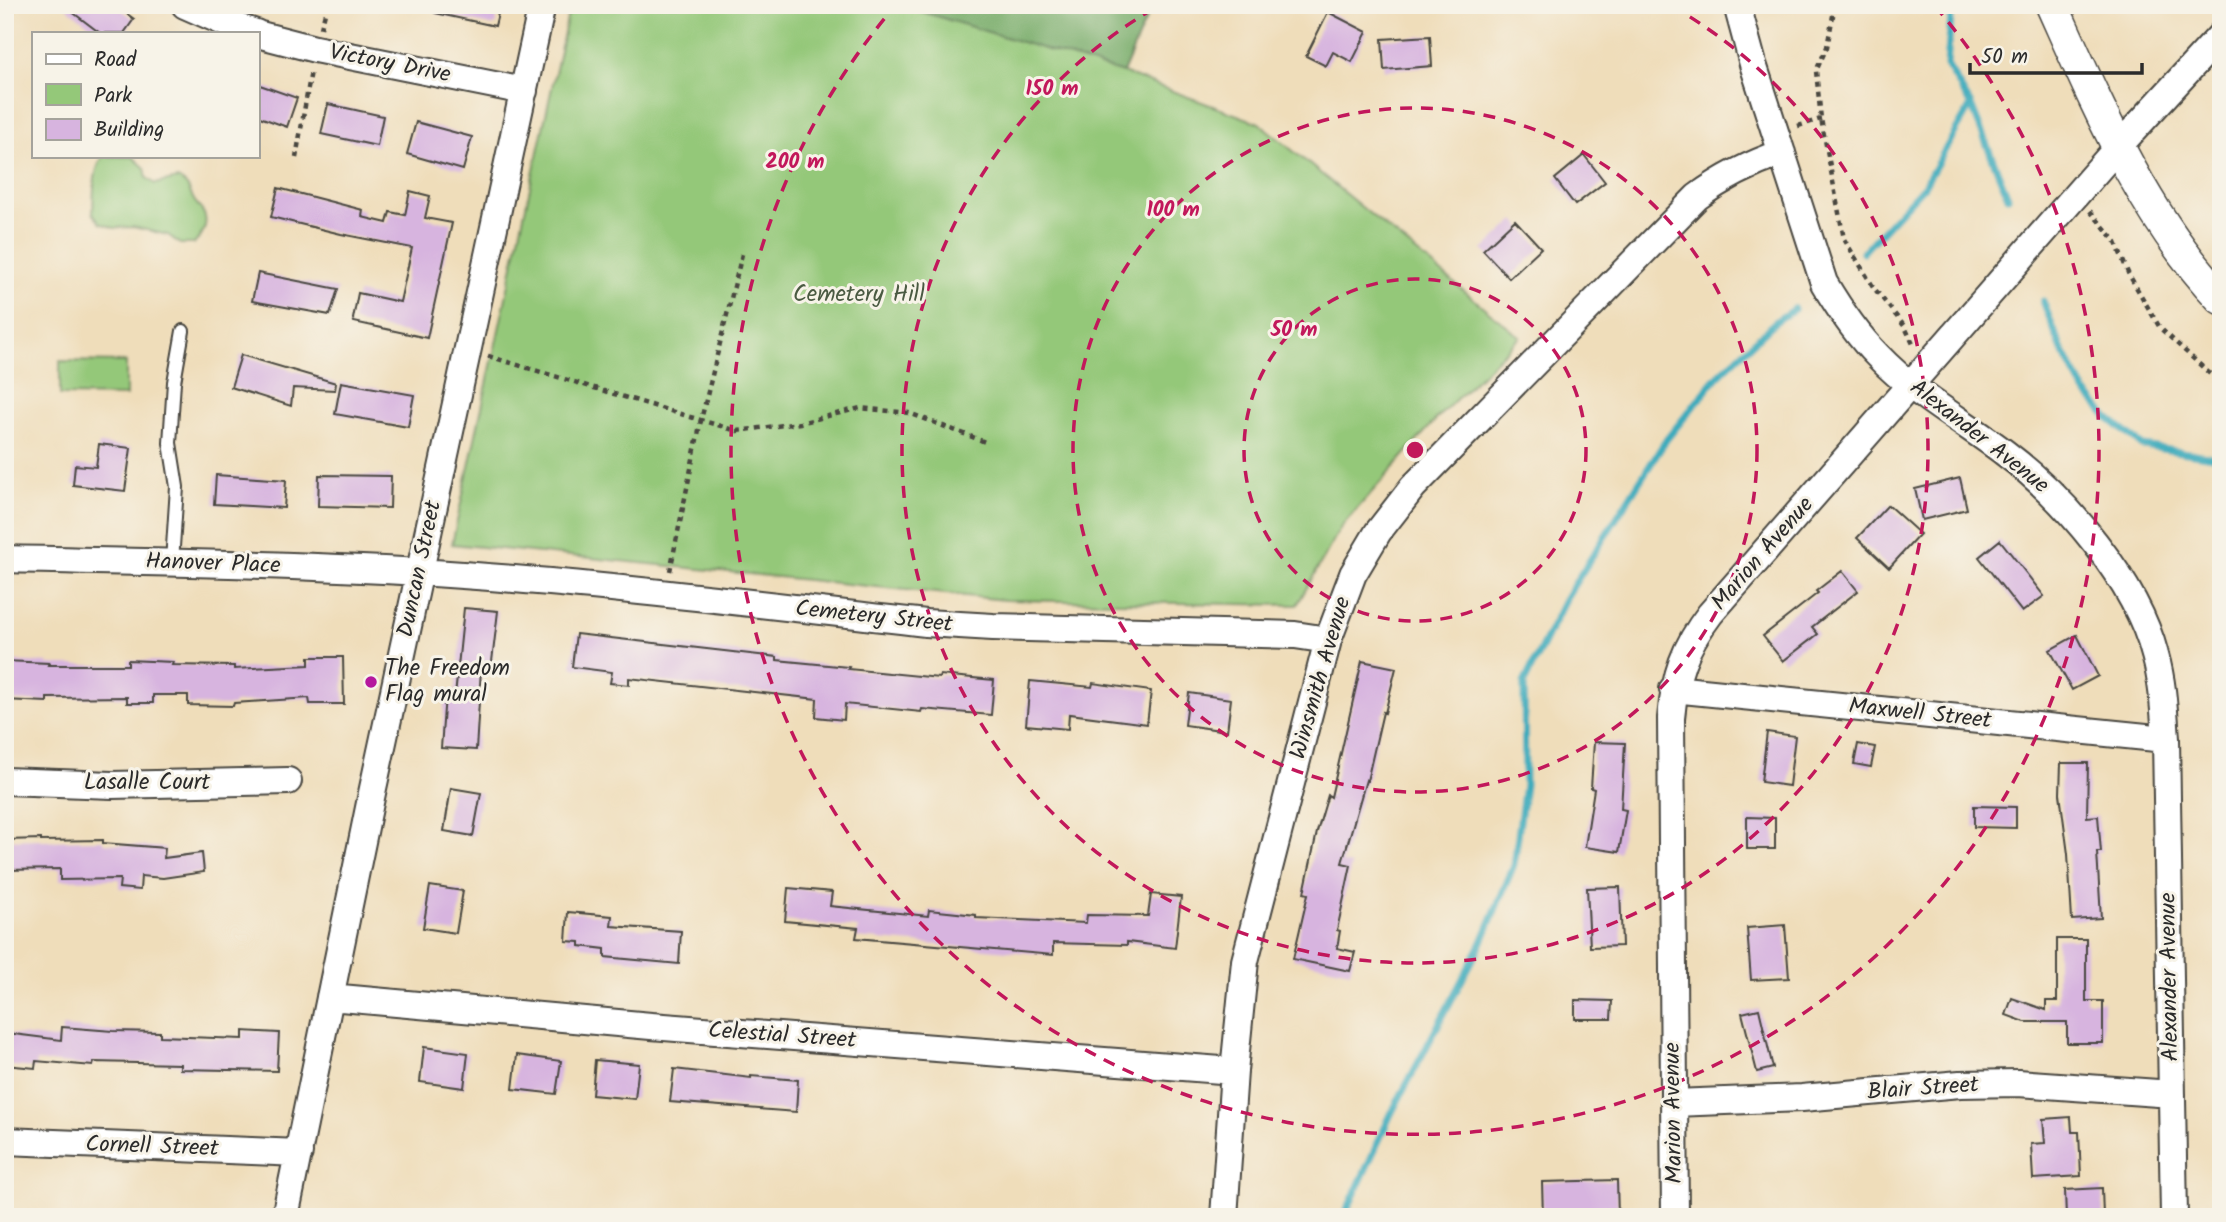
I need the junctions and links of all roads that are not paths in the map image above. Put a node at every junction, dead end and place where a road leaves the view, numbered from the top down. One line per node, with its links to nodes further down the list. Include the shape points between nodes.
1 (185, 5): 5 (street, Victory Drive)
2 (542, 5): 8 (street, Duncan Street)
3 (1737, 5): 10 (street, Alexander Avenue)
4 (2052, 5): 9 (street)
5 (254, 32)
6 (259, 34): 8 (street, Victory Drive)
7 (2221, 35): 9 (street, Marion Avenue)
8 (524, 91): 16 (street, Duncan Street)
9 (2117, 148): 11 (street, via 2180,248); 13 (street, Marion Avenue)
10 (1782, 153): 13 (street, Alexander Avenue, via 1824,284 1859,335); 17 (street, Winsmith Avenue, via 1746,166 1697,197 1413,488 1378,532 1353,574)
11 (2221, 299)
12 (183, 331): 15 (lane, via 170,443 177,486)
13 (1910, 384): 18 (street, Marion Avenue, via 1710,614 1687,648); 19 (street, Alexander Avenue, via 2046,488 2105,557 2141,616 2155,653)
14 (5, 559): 15 (street, Hanover Place)
15 (173, 562): 16 (street, Hanover Place)
16 (420, 572): 17 (street, Cemetery Street, via 926,623 1295,635); 22 (street, Duncan Street)
17 (1328, 640): 23 (street, Winsmith Avenue, via 1245,961)
18 (1673, 689): 19 (street, Maxwell Street); 25 (street, Marion Avenue)
19 (2166, 739): 24 (street, Alexander Avenue)
20 (5, 781): 21 (street, Lasalle Court, via 112,785)
21 (288, 781)
22 (330, 997): 23 (street, Celestial Street); 27 (street, Duncan Street)
23 (1234, 1071): 29 (street, Winsmith Avenue)
24 (2172, 1094): 25 (street, Blair Street, via 2018,1083); 31 (street, Alexander Avenue)
25 (1674, 1103): 30 (street, Marion Avenue)
26 (5, 1142): 27 (street, Cornell Street)
27 (299, 1153): 28 (street, Duncan Street)
28 (285, 1217)
29 (1224, 1217)
30 (1675, 1217)
31 (2174, 1217)

